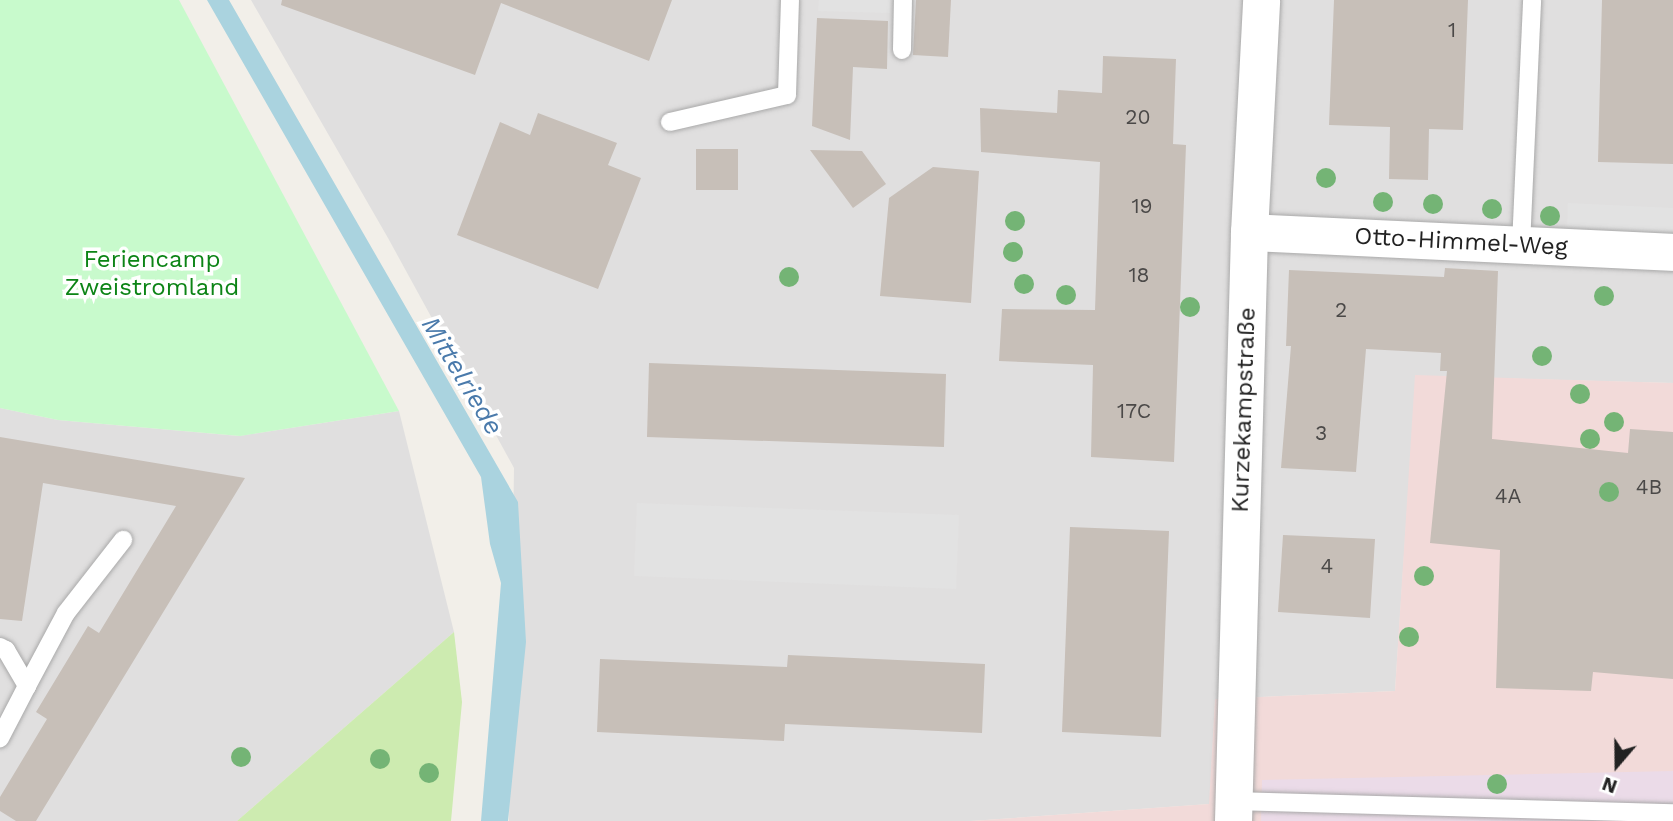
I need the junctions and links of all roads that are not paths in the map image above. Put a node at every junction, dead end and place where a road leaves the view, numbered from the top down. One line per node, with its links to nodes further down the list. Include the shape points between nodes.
1 (790, 0): 6 (lane, via 787,95)
2 (903, 0): 5 (lane)
3 (1261, 0): 7 (street, Kurzekampstraße)
4 (1532, 0): 8 (lane)
5 (902, 50)
6 (670, 122)
7 (1249, 232): 8 (street, Otto-Himmel-Weg); 14 (street, Kurzekampstraße)
8 (1521, 245): 9 (street, Otto-Himmel-Weg)
9 (1673, 252)
10 (123, 540): 12 (lane, via 66,612)
11 (0, 648): 12 (lane, via 6,650)
12 (27, 686): 13 (lane)
13 (0, 738)
14 (1233, 811): 15 (lane)
15 (1673, 813)

